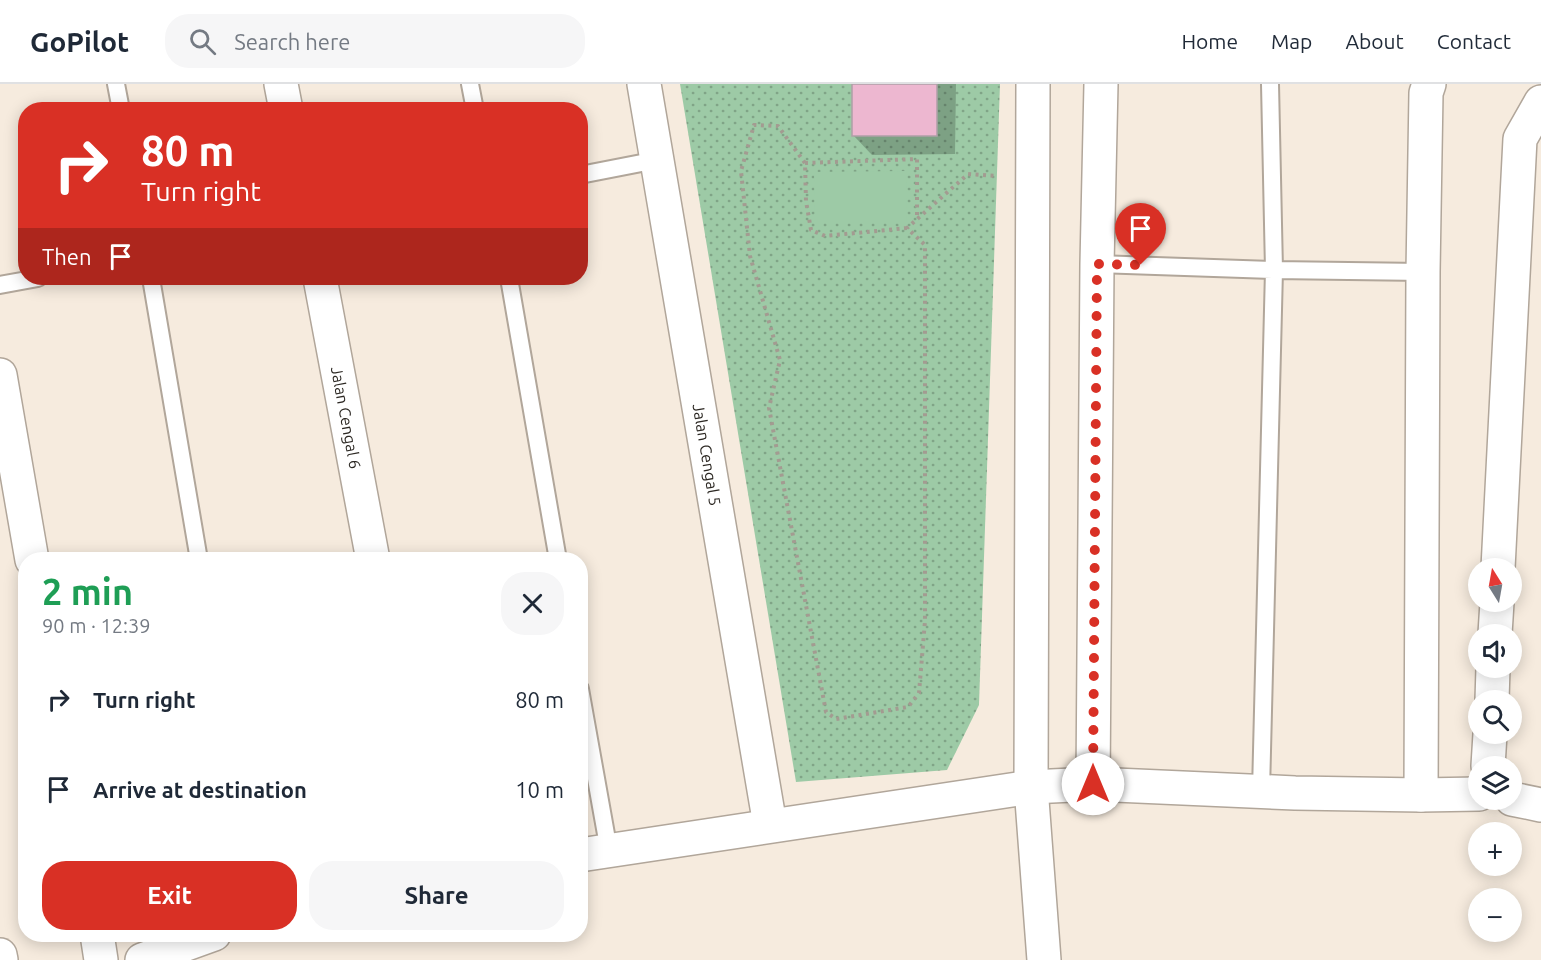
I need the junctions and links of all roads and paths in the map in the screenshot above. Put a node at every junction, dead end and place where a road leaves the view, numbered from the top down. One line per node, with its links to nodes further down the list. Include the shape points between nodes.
1 (116, 84): 9 (lane)
2 (281, 84): 10 (street)
3 (470, 84): 11 (lane)
4 (644, 84): 13 (street, Jalan Cengal 5)
5 (1033, 84): 16 (street)
6 (1101, 84): 19 (street)
7 (1270, 84): 20 (lane)
8 (1429, 84): 21 (street)
9 (119, 102)
10 (284, 102)
11 (473, 102)
12 (1541, 102): 32 (street, via 1520,139)
13 (657, 160): 15 (lane); 41 (street, Jalan Cengal 5)
14 (805, 163): 17 (path, via 917,159); 18 (path, via 811,230 825,236); 18 (path, via 778,126 754,125 741,171 750,256 780,360 769,408 826,712 836,719 908,707 919,693 925,621 925,245)
15 (588, 173)
16 (1032, 179): 17 (path, via 968,174); 35 (street)
17 (917, 218): 18 (path)
18 (907, 228)
19 (1097, 264): 20 (lane); 34 (street)
20 (1274, 270): 21 (lane); 36 (lane)
21 (1423, 272): 38 (street)
22 (18, 282): 23 (lane)
23 (0, 285)
24 (151, 285): 29 (lane)
25 (321, 285): 30 (street, Jalan Cengal 6)
26 (509, 285): 31 (lane)
27 (0, 375): 28 (street)
28 (31, 552)
29 (198, 552)
30 (371, 552)
31 (557, 552)
32 (1499, 558)
33 (588, 776): 42 (lane)
34 (1093, 784): 35 (street); 36 (street)
35 (1031, 787): 41 (street); 49 (street)
36 (1261, 791): 38 (street)
37 (1468, 794): 38 (street)
38 (1421, 795)
39 (1522, 801): 40 (street)
40 (1541, 805)
41 (770, 825): 42 (street)
42 (595, 853)
43 (98, 942): 47 (street)
44 (192, 942): 48 (street)
45 (0, 955): 46 (street)
46 (1, 960)
47 (101, 960)
48 (141, 960)
49 (1044, 960)

